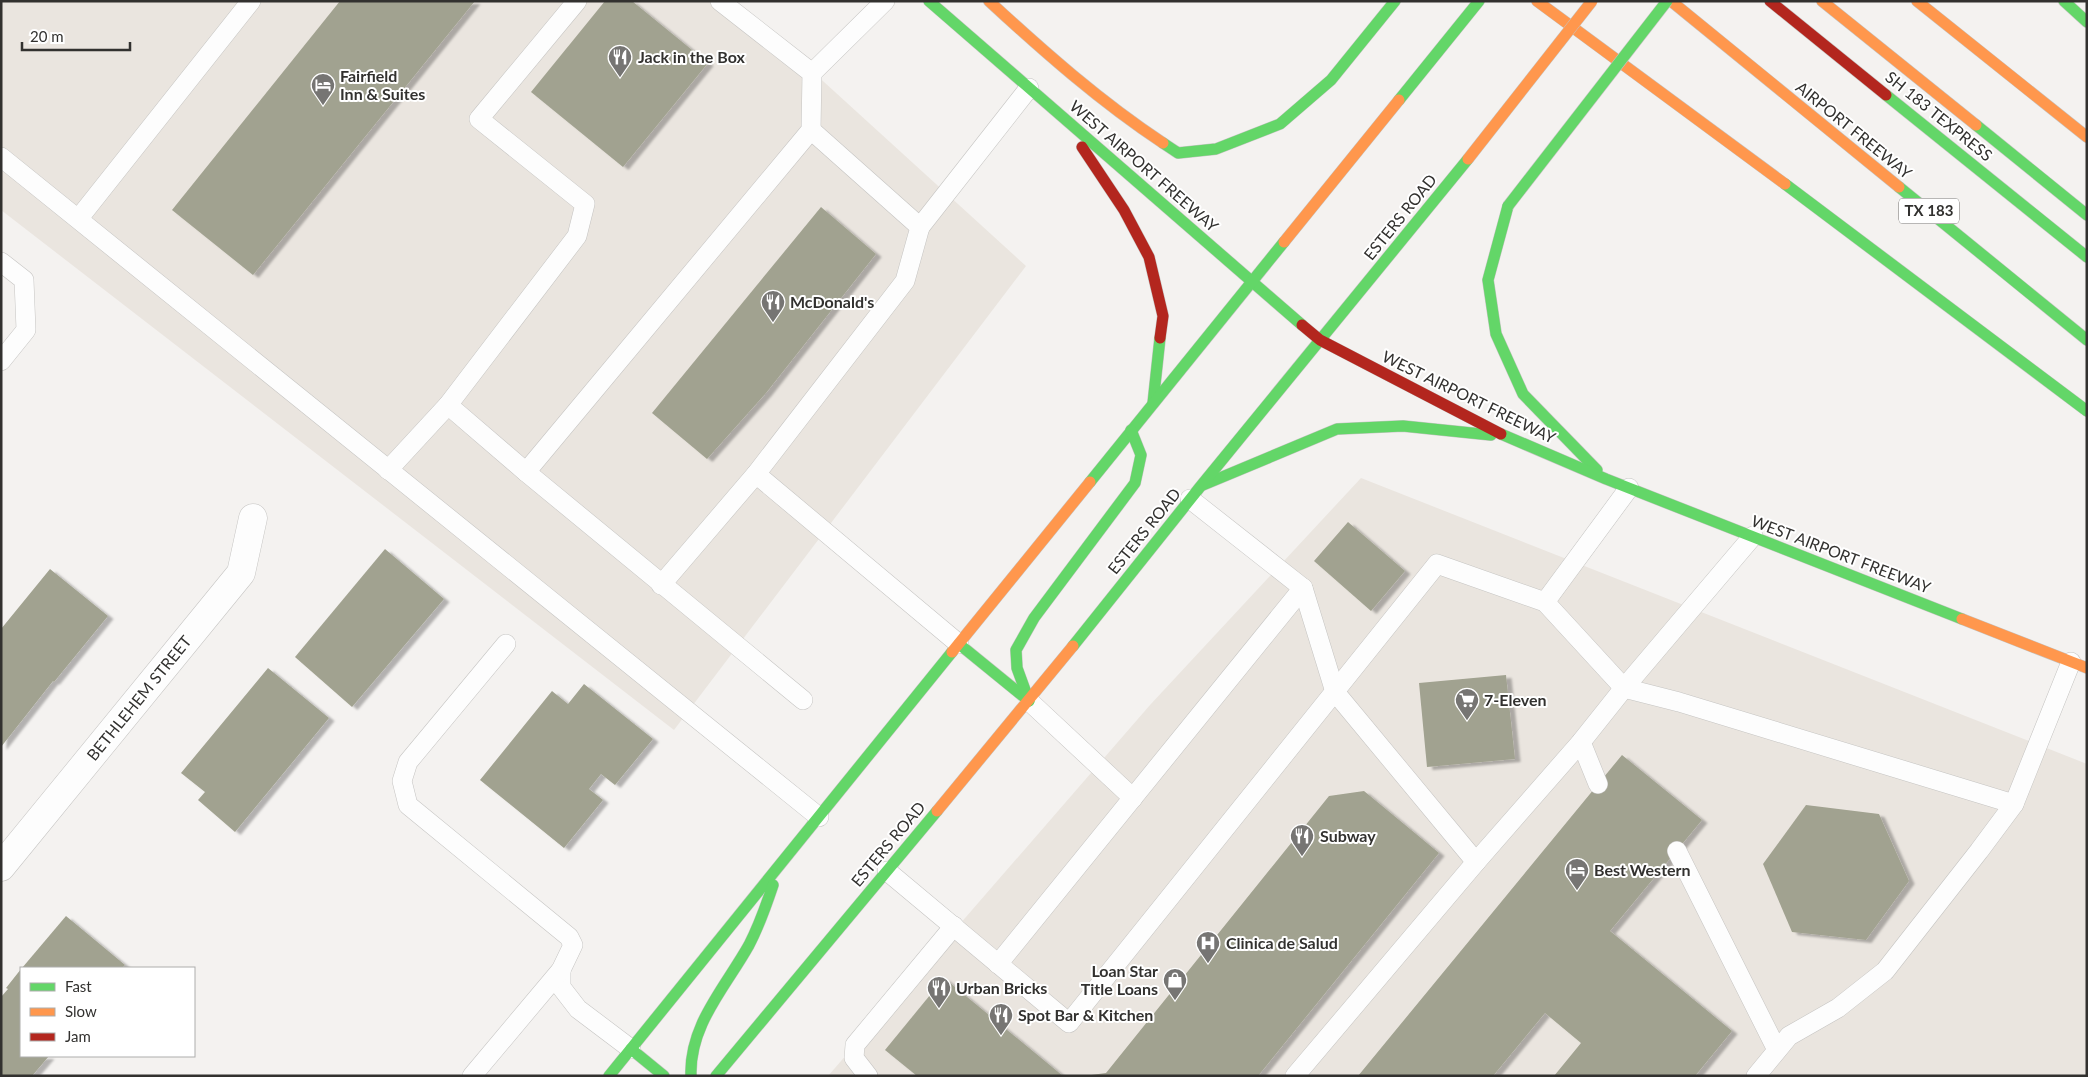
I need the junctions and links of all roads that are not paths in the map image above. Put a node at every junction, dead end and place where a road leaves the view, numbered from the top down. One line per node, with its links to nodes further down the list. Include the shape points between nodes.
1 (251, 1): 24 (lane)
2 (577, 1): 33 (lane, via 479,119 585,204 577,236)
3 (720, 1): 17 (lane)
4 (885, 1): 17 (lane)
5 (929, 1): 18 (main road, WEST AIRPORT FREEWAY)
6 (989, 1): 7 (main road, via 1029,38 1178,153 1216,149 1280,124 1330,80)
7 (1395, 1)
8 (1479, 1): 28 (main road)
9 (1537, 1): 34 (main road)
10 (1592, 1): 29 (main road, ESTERS ROAD, bridge)
11 (1669, 1): 30 (main road, AIRPORT FREEWAY / TX 183); 40 (main road, bridge, via 1508,206 1488,280 1496,334 1523,394)
12 (1770, 1): 26 (main road, SH 183 TEXPRESS)
13 (1822, 1): 23 (main road, SH 183 TEXPRESS)
14 (1917, 1): 21 (main road)
15 (2064, 1): 16 (main road)
16 (2087, 22)
17 (812, 73): 20 (lane)
18 (1029, 88): 19 (main road, WEST AIRPORT FREEWAY); 25 (lane)
19 (1062, 116): 28 (main road, WEST AIRPORT FREEWAY); 32 (main road, via 1124,210 1149,257 1163,316)
20 (811, 130): 25 (lane); 38 (lane)
21 (2087, 137)
22 (1, 157): 24 (lane)
23 (2087, 215)
24 (79, 218): 37 (lane)
25 (920, 227): 39 (lane, via 905,281)
26 (2087, 257)
27 (1, 262): 31 (lane, via 24,280 26,330)
28 (1252, 281): 29 (main road, WEST AIRPORT FREEWAY); 32 (main road)
29 (1320, 340): 36 (main road, WEST AIRPORT FREEWAY); 42 (main road, ESTERS ROAD)
30 (2087, 340)
31 (1, 361)
32 (1153, 403): 35 (main road)
33 (448, 405): 37 (lane); 38 (lane)
34 (2087, 411)
35 (1131, 430): 49 (main road); 54 (main road, via 1142,455 1135,483 1034,618 1016,650 1017,668)
36 (1505, 436): 40 (main road, WEST AIRPORT FREEWAY); 42 (main road, via 1403,426 1336,429)
37 (388, 470): 59 (lane)
38 (526, 472): 45 (lane)
39 (756, 474): 45 (lane); 49 (lane)
40 (1606, 479): 41 (main road, WEST AIRPORT FREEWAY)
41 (1629, 488): 44 (main road, WEST AIRPORT FREEWAY); 47 (lane)
42 (1195, 493): 46 (lane); 54 (main road, ESTERS ROAD)
43 (253, 518): 63 (street, BETHLEHEM STREET, via 241,573)
44 (1753, 536): 50 (main road, WEST AIRPORT FREEWAY); 51 (lane)
45 (661, 584): 53 (lane)
46 (1303, 588): 52 (lane); 57 (lane)
47 (1545, 602): 51 (lane); 52 (lane, via 1438,564)
48 (506, 644): 67 (lane, via 408,762 402,781 408,805 569,937 573,945)
49 (959, 644): 54 (main road); 59 (main road)
50 (2079, 665): 58 (lane)
51 (1624, 688): 55 (lane); 58 (lane)
52 (1335, 692): 61 (lane); 66 (lane, via 1069,1023)
53 (802, 700)
54 (1029, 701): 57 (lane); 64 (main road, ESTERS ROAD)
55 (1581, 742): 56 (lane); 61 (lane)
56 (1598, 784)
57 (1133, 798): 66 (lane)
58 (2014, 804): 69 (lane, via 1885,971 1838,1008 1789,1036)
59 (819, 817): 62 (main road)
60 (1677, 851): 69 (lane)
61 (1476, 862): 76 (lane)
62 (780, 864): 68 (main road); 73 (main road, via 756,932 699,1025 688,1065)
63 (1, 867)
64 (887, 871): 65 (lane); 74 (main road, ESTERS ROAD)
65 (954, 926): 66 (lane); 75 (lane, via 855,1045 854,1058)
66 (998, 964)
67 (561, 970): 68 (lane, via 561,987 578,1009); 70 (lane)
68 (631, 1049): 71 (main road); 72 (main road)
69 (1777, 1050): 77 (lane)
70 (472, 1076)
71 (609, 1076)
72 (664, 1076)
73 (691, 1076)
74 (716, 1076)
75 (868, 1076)
76 (1294, 1076)
77 (1756, 1076)

